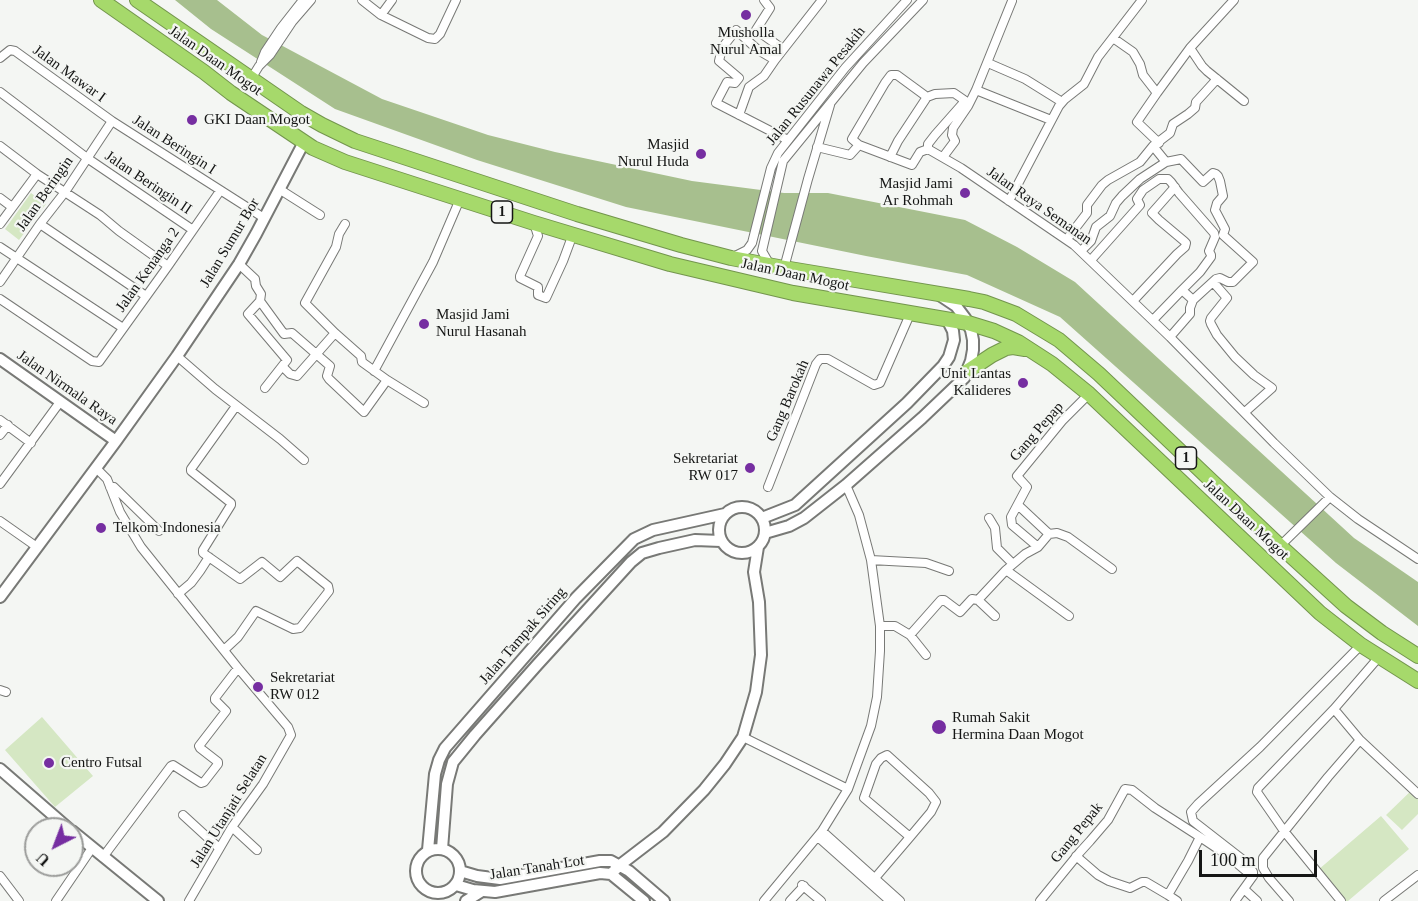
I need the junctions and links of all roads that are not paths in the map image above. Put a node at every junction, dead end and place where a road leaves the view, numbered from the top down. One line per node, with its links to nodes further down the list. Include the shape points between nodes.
1 (101, 0): 37 (highway, Jalan Daan Mogot / 1)
2 (137, 0): 23 (highway, Jalan Daan Mogot / 1)
3 (303, 0): 16 (street)
4 (311, 0): 16 (street)
5 (362, 0): 15 (street)
6 (392, 0): 15 (street)
7 (456, 0): 15 (street, via 435,39)
8 (764, 0): 19 (street, via 770,8 756,30)
9 (907, 0): 36 (street, Jalan Rusunawa Pesakih, via 845,68)
10 (923, 0): 29 (street, Jalan Rusunawa Pesakih)
11 (1142, 0): 17 (street)
12 (1234, 0): 18 (street)
13 (820, 1): 19 (street)
14 (1012, 1): 22 (street)
15 (381, 15)
16 (283, 29): 23 (street, via 270,55)
17 (1113, 38): 27 (street, via 1133,52); 32 (street, via 1084,84)
18 (1190, 48): 24 (street); 27 (street)
19 (783, 49): 21 (street)
20 (0, 58): 35 (street, Jalan Mawar I, via 10,50 15,51)
21 (775, 60): 33 (street, via 764,76 749,87); 33 (street, via 736,30 722,48 719,61 739,78 735,83 727,82 716,103)
22 (988, 63): 25 (street); 32 (street)
23 (251, 79): 57 (highway, Jalan Daan Mogot / 1, via 322,125 356,141)
24 (1217, 79): 30 (street); 38 (street, via 1195,108 1173,124 1170,133)
25 (976, 90): 31 (street); 34 (street)
26 (0, 92): 45 (street, Jalan Beringin II)
27 (1157, 93): 38 (street, via 1137,122)
28 (927, 97): 31 (street, via 954,93); 39 (street, via 897,75 891,75 852,139); 43 (street)
29 (832, 99): 41 (street, Jalan Rusunawa Pesakih); 48 (street, Jalan Rusunawa Pesakih)
30 (1244, 101)
31 (967, 102): 42 (street, via 935,135); 44 (street, via 953,128 955,141)
32 (1062, 102): 34 (street)
33 (739, 115): 36 (street)
34 (1052, 120): 55 (street)
35 (112, 122): 45 (street, Jalan Beringin); 51 (street, Jalan Beringin I)
36 (788, 140): 48 (street, Jalan Rusunawa Pesakih, via 775,159)
37 (304, 142): 50 (main road, Jalan Sumur Bor); 54 (highway, Jalan Daan Mogot / 1, via 345,162)
38 (1156, 144): 46 (street); 68 (street, via 1140,162 1102,185)
39 (859, 145): 41 (street, via 850,155); 43 (street)
40 (0, 146): 47 (street)
41 (817, 147): 77 (street, Jalan Rusunawa Pesakih)
42 (928, 149): 43 (street, via 920,152 912,165); 44 (street, Jalan Raya Semanan)
43 (890, 157)
44 (943, 157): 55 (street, Jalan Raya Semanan)
45 (87, 158): 52 (street, Jalan Beringin); 65 (street, Jalan Beringin II)
46 (1166, 162): 70 (street, via 1122,196); 79 (street, via 1181,159 1203,182 1213,173 1218,176 1223,196 1215,210 1225,229 1224,238 1252,262 1233,282 1220,278)
47 (37, 174): 52 (street); 56 (street)
48 (775, 174): 71 (street, Jalan Rusunawa Pesakih, via 752,243); 75 (street, Jalan Rusunawa Pesakih, via 762,251)
49 (1175, 187): 73 (street, via 1168,179 1159,179 1143,190 1137,199 1140,205); 80 (street, via 1215,237 1209,251 1211,257); 86 (street, via 1152,213 1186,245)
50 (279, 189): 58 (street); 59 (main road, Jalan Sumur Bor)
51 (220, 191): 59 (street, Jalan Beringin I); 65 (street, Jalan Kenanga 2)
52 (65, 192): 63 (street, Jalan Beringin); 76 (street)
53 (0, 198): 56 (street)
54 (460, 199): 61 (highway, Jalan Daan Mogot / 1); 99 (street, via 434,262)
55 (1009, 201): 68 (street, Jalan Raya Semanan)
56 (12, 207): 62 (street)
57 (568, 211): 60 (highway, Jalan Daan Mogot / 1); 66 (highway, via 572,223)
58 (320, 215)
59 (264, 218): 74 (main road, Jalan Sumur Bor)
60 (596, 219): 67 (highway, via 585,228); 71 (highway, Jalan Daan Mogot / 1)
61 (534, 223): 66 (highway, Jalan Daan Mogot / 1); 66 (street, via 538,236 520,278 538,287 538,295 546,298 564,261)
62 (0, 224)
63 (40, 224): 72 (street, Jalan Beringin); 82 (street)
64 (345, 224): 92 (street, via 305,303)
65 (193, 230): 76 (street, Jalan Kenanga 2)
66 (568, 233): 67 (highway, Jalan Daan Mogot / 1)
67 (588, 239): 87 (highway, Jalan Daan Mogot / 1, via 670,264 793,293)
68 (1067, 239): 70 (street, Jalan Raya Semanan)
69 (0, 248): 72 (street)
70 (1081, 251): 73 (street, Jalan Raya Semanan)
71 (731, 258): 75 (highway, Jalan Daan Mogot / 1)
72 (16, 259): 78 (street, Jalan Beringin); 91 (street)
73 (1091, 260): 86 (street, Jalan Raya Semanan)
74 (240, 265): 85 (street, via 255,279); 96 (main road, Jalan Sumur Bor)
75 (770, 265): 77 (highway, Jalan Daan Mogot / 1)
76 (168, 266): 82 (street, Jalan Kenanga 2)
77 (784, 268): 81 (highway, Jalan Daan Mogot / 1)
78 (0, 282)
79 (1213, 282): 84 (street); 108 (street, via 1227,298 1210,321 1217,335 1235,357 1272,388)
80 (1182, 290): 84 (street); 89 (street)
81 (937, 293): 90 (main road, via 956,306); 115 (highway, Jalan Daan Mogot / 1, via 969,298 1016,314 1059,340)
82 (146, 296): 91 (street, Jalan Kenanga 2)
83 (0, 299): 91 (street, Jalan Kenanga 2, via 96,363)
84 (1194, 300): 93 (street, via 1190,315)
85 (260, 301): 95 (street, via 284,334 292,333); 98 (street, via 248,314 287,360)
86 (1133, 301): 89 (street, Jalan Raya Semanan)
87 (910, 312): 88 (highway, Jalan Daan Mogot / 1); 124 (street, Gang Barokah, via 880,383 874,385 828,359 820,359)
88 (947, 319): 90 (highway, Jalan Daan Mogot / 1); 106 (main road, via 954,340 949,357)
89 (1153, 320): 93 (street, Jalan Raya Semanan)
90 (968, 323): 94 (highway, Jalan Daan Mogot / 1, via 1000,333); 100 (main road, via 973,340)
91 (123, 328)
92 (335, 333): 95 (street); 99 (street)
93 (1170, 337): 108 (street, Jalan Raya Semanan)
94 (1032, 350): 100 (highway, via 1006,348); 103 (highway, Jalan Daan Mogot / 1)
95 (316, 354): 98 (street, via 297,376); 101 (street, via 330,366 329,379 364,412)
96 (178, 357): 107 (street); 113 (main road, Jalan Sumur Bor)
97 (0, 358): 104 (main road, Jalan Nirmala Raya)
98 (283, 367): 102 (street)
99 (374, 371): 101 (street)
100 (968, 371): 109 (main road)
101 (387, 380): 105 (street)
102 (265, 388)
103 (1089, 394): 119 (highway, Jalan Daan Mogot / 1); 126 (street, Gang Pepap, via 1017,476 1027,487)
104 (60, 402): 113 (main road, Jalan Nirmala Raya); 114 (street)
105 (424, 403)
106 (907, 403): 109 (main road, via 920,405); 128 (main road, via 795,506)
107 (236, 406): 116 (street); 140 (street, via 190,469 231,503 203,550)
108 (1245, 412): 125 (street, Jalan Raya Semanan)
109 (922, 418): 121 (main road)
110 (0, 420): 111 (street)
111 (8, 425): 112 (street); 114 (street)
112 (0, 435)
113 (116, 441): 118 (main road, Jalan Sumur Bor)
114 (31, 443): 120 (street)
115 (1188, 459): 117 (highway, Jalan Daan Mogot / 1); 119 (highway)
116 (304, 460)
117 (1199, 470): 122 (highway); 135 (highway, Jalan Daan Mogot / 1)
118 (101, 473): 123 (street); 136 (main road, Jalan Sumur Bor)
119 (1173, 474): 122 (highway, Jalan Daan Mogot / 1)
120 (0, 484)
121 (846, 485): 132 (main road, via 804,518); 142 (street)
122 (1185, 486): 155 (highway, Jalan Daan Mogot / 1, via 1320,613)
123 (110, 487): 131 (street); 148 (street, via 120,513 141,547)
124 (768, 487)
125 (1328, 499): 135 (street); 141 (street, Jalan Raya Semanan)
126 (1018, 505): 133 (street); 138 (street, via 1011,517 1012,525)
127 (725, 514): 128 (main road, via 740,507 749,508); 134 (main road, via 719,527); 180 (main road, Jalan Tampak Siring, via 653,530 634,539 576,598 445,748 435,774)
128 (762, 518): 132 (main road)
129 (989, 518): 143 (street, via 995,528 997,548)
130 (0, 521): 136 (street)
131 (159, 531)
132 (765, 533): 137 (main road)
133 (1049, 534): 138 (street); 144 (street, via 1057,532 1068,537)
134 (721, 541): 139 (main road, via 730,550); 178 (main road, Jalan Tampak Siring, via 695,540 642,553 537,665 453,762 447,784)
135 (1284, 542): 158 (highway, Jalan Daan Mogot / 1, via 1360,618)
136 (37, 547): 149 (main road, Jalan Sumur Bor)
137 (758, 547): 139 (main road); 147 (main road)
138 (1038, 548): 143 (street)
139 (743, 554): 147 (main road)
140 (209, 557): 148 (street); 156 (street, via 240,579 262,562 280,577 297,561 330,591 300,628 293,629 256,611)
141 (1418, 559)
142 (871, 560): 146 (street, via 926,563); 153 (street)
143 (1013, 564): 145 (street)
144 (1112, 569)
145 (1005, 570): 150 (street); 152 (street)
146 (949, 571)
147 (754, 572): 163 (main road, via 761,655 756,692)
148 (178, 594): 156 (street)
149 (0, 597)
150 (978, 600): 151 (street); 154 (street, via 972,598 960,612 941,600)
151 (995, 616)
152 (1069, 616)
153 (880, 626): 154 (street, via 895,626); 166 (street, via 877,697)
154 (910, 634): 157 (street)
155 (1361, 645): 159 (highway, Jalan Daan Mogot / 1); 188 (street, via 1191,812 1193,821 1247,863)
156 (224, 650): 160 (street)
157 (926, 655)
158 (1418, 656)
159 (1379, 657): 161 (highway, Jalan Daan Mogot / 1); 162 (street)
160 (238, 668): 170 (street, Jalan Utanjati Selatan, via 291,735); 182 (street, via 215,698 226,711 199,746 218,764 201,783 171,766)
161 (1418, 681)
162 (1334, 709): 164 (street); 171 (street, via 1257,790)
163 (743, 737): 166 (street); 183 (main road, via 704,790 663,832)
164 (1360, 740): 167 (street); 171 (street)
165 (0, 769): 169 (main road)
166 (848, 789): 172 (street)
167 (1418, 794)
168 (183, 815): 177 (street)
169 (56, 817)
170 (232, 827): 177 (street, Jalan Utanjati Selatan); 179 (street)
171 (1284, 831): 211 (street, via 1263,858 1263,868); 212 (street)
172 (820, 834): 189 (street); 202 (street); 205 (street)
173 (910, 837): 173 (street, via 936,802 887,755 876,764 864,798); 189 (street)
174 (1200, 837): 181 (street, Gang Pepak, via 1125,789 1108,820); 188 (street, Gang Pepak); 193 (street)
175 (84, 841): 176 (main road)
176 (92, 848): 182 (main road); 196 (street)
177 (219, 848): 198 (street, Jalan Utanjati Selatan)
178 (442, 849): 180 (main road); 184 (main road, via 454,855)
179 (256, 850)
180 (428, 850): 194 (main road, via 418,859 415,871)
181 (1076, 856): 193 (street, via 1109,881 1130,888 1146,882); 207 (street, Gang Pepak)
182 (103, 857): 197 (main road)
183 (620, 865): 184 (main road, Jalan Tanah Lot, via 600,861 500,879); 185 (main road); 201 (main road)
184 (460, 871): 192 (main road)
185 (611, 874): 191 (main road, Jalan Tanah Lot); 200 (main road)
186 (1418, 875): 213 (street)
187 (0, 876): 195 (street)
188 (1252, 876): 190 (street)
189 (875, 878): 206 (street)
190 (1244, 889): 209 (street); 210 (street)
191 (482, 891): 192 (main road, Jalan Tanah Lot); 199 (main road)
192 (451, 892): 194 (main road)
193 (1168, 895): 208 (street)
194 (427, 896)
195 (20, 901)
196 (56, 901)
197 (158, 901)
198 (189, 901)
199 (466, 901)
200 (644, 901)
201 (664, 901)
202 (764, 901)
203 (790, 901): 204 (street, via 803,885)
204 (821, 901)
205 (890, 901)
206 (900, 901)
207 (1040, 901)
208 (1177, 901)
209 (1234, 901)
210 (1257, 901)
211 (1289, 901)
212 (1341, 901)
213 (1384, 901)

